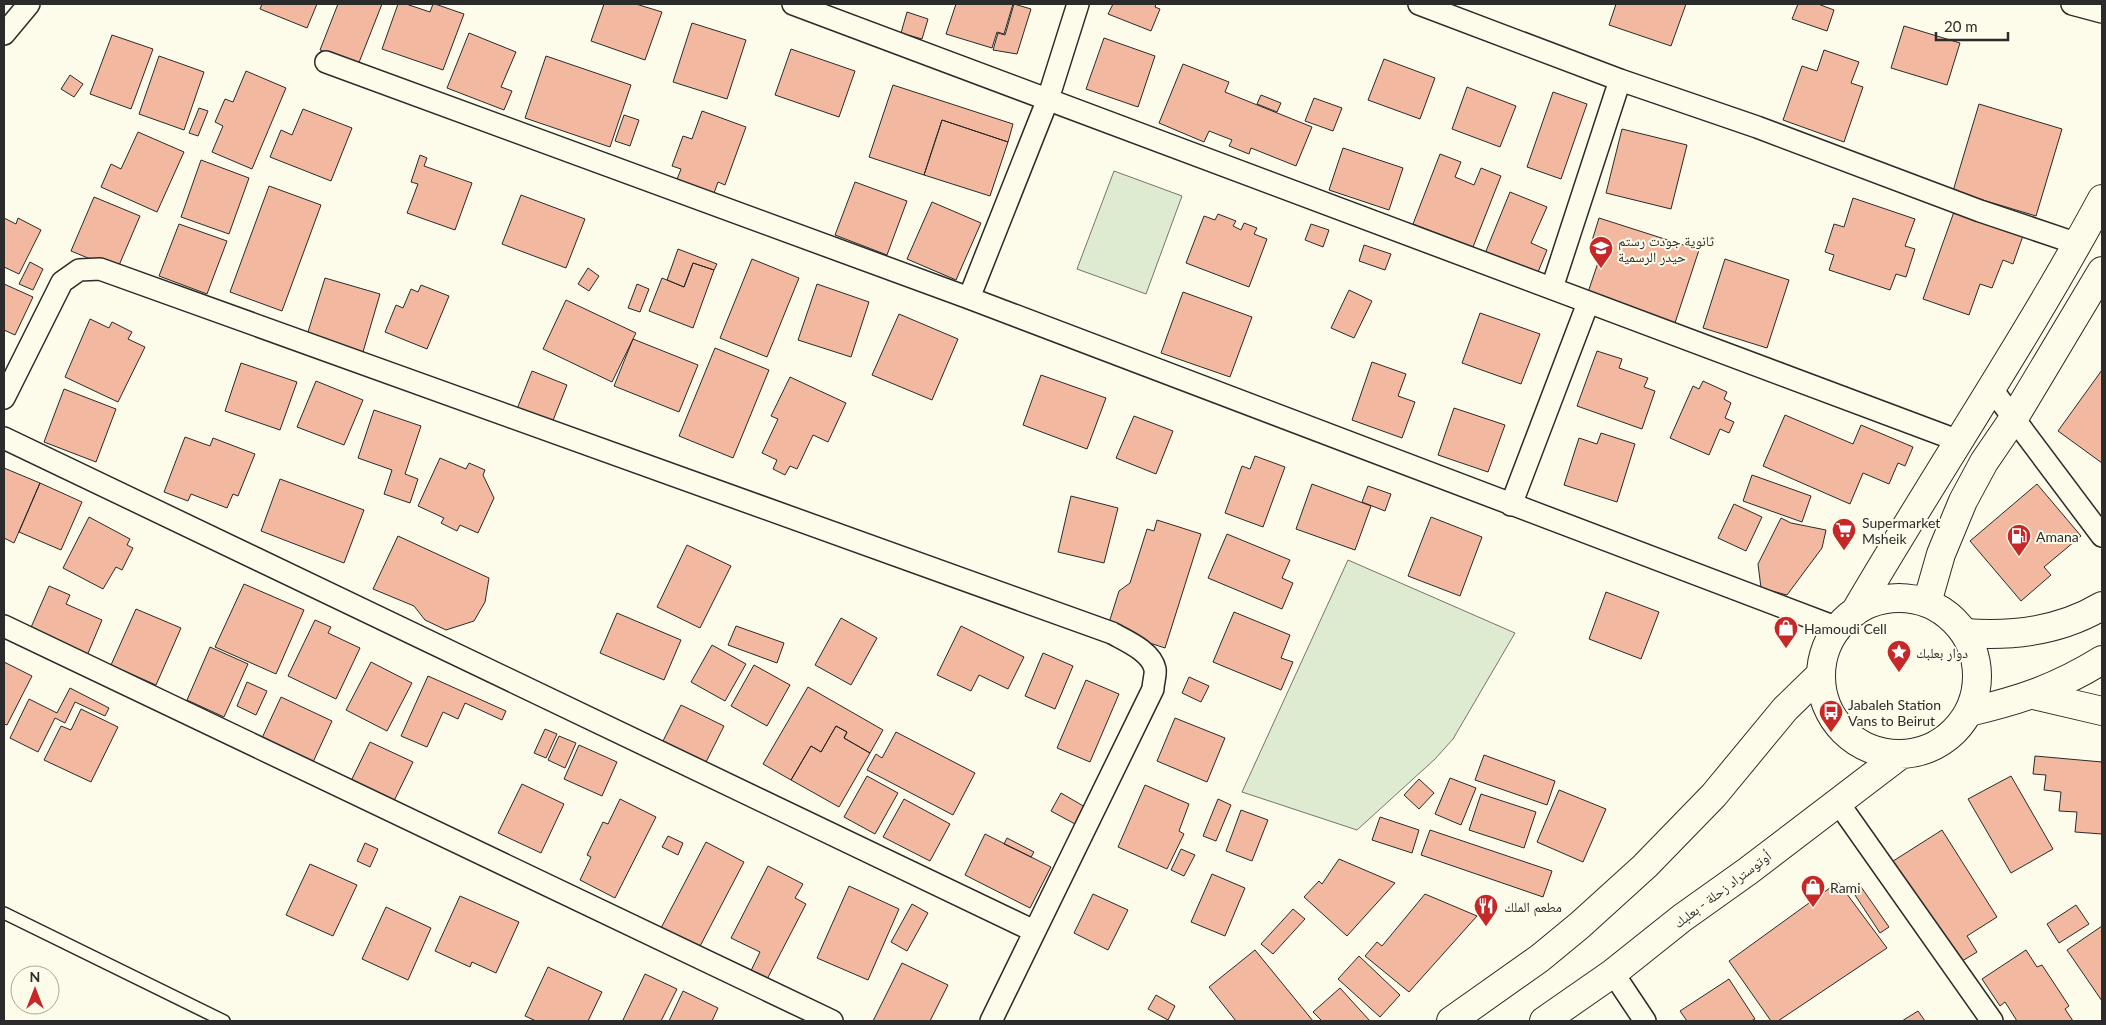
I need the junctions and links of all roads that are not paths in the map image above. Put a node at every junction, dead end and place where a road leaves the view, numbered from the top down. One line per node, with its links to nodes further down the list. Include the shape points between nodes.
1 (29, 4): 7 (street)
2 (793, 4): 10 (street)
3 (1078, 4): 10 (street)
4 (1419, 4): 9 (street)
5 (2072, 4): 6 (street)
6 (2102, 12)
7 (4, 34)
8 (326, 62): 15 (street)
9 (1620, 80): 12 (street); 14 (street)
10 (1048, 99): 14 (street); 15 (street)
11 (2102, 198): 12 (main road)
12 (2078, 244): 17 (main road)
13 (2102, 271): 19 (main road)
14 (1552, 288): 16 (street)
15 (969, 298): 22 (street)
16 (1588, 303): 21 (street); 22 (street)
17 (1991, 388): 19 (street); 21 (main road)
18 (4, 398): 37 (street, via 62,282 79,270 100,269 1112,633 1150,658 1156,670 1152,689)
19 (2014, 418): 23 (street); 24 (main road, via 1984,462 1963,501 1941,554)
20 (4, 438): 37 (street)
21 (1959, 441): 26 (main road)
22 (1511, 505): 26 (street)
23 (2102, 536)
24 (1928, 603): 26 (main road, via 1890,598 1871,603); 28 (main road, via 1949,615)
25 (2102, 606): 28 (main road, via 2075,620 2036,632)
26 (1846, 620): 30 (main road, via 1828,642)
27 (4, 626): 40 (street)
28 (1965, 633): 33 (main road, via 1976,658 1978,672 1978,686)
29 (2102, 660): 31 (main road, via 2069,680)
30 (1820, 675): 34 (main road, via 1826,706 1844,732 1870,749); 42 (main road, via 1785,709 1714,794 1645,866 1580,926)
31 (2034, 695): 32 (main road); 33 (main road)
32 (2102, 710)
33 (1969, 712): 34 (main road, via 1962,724 1940,743)
34 (1900, 755): 35 (main road, أوتوستراد زحلة - بعلبك)
35 (1837, 801): 38 (main road, أوتوستراد زحلة - بعلبك); 45 (street)
36 (4, 913): 39 (lane)
37 (1034, 932): 41 (street)
38 (1613, 973): 43 (main road, أوتوستراد زحلة - بعلبك); 44 (street)
39 (224, 1021)
40 (832, 1021)
41 (991, 1021)
42 (1451, 1021)
43 (1544, 1021)
44 (1645, 1021)
45 (1992, 1021)

